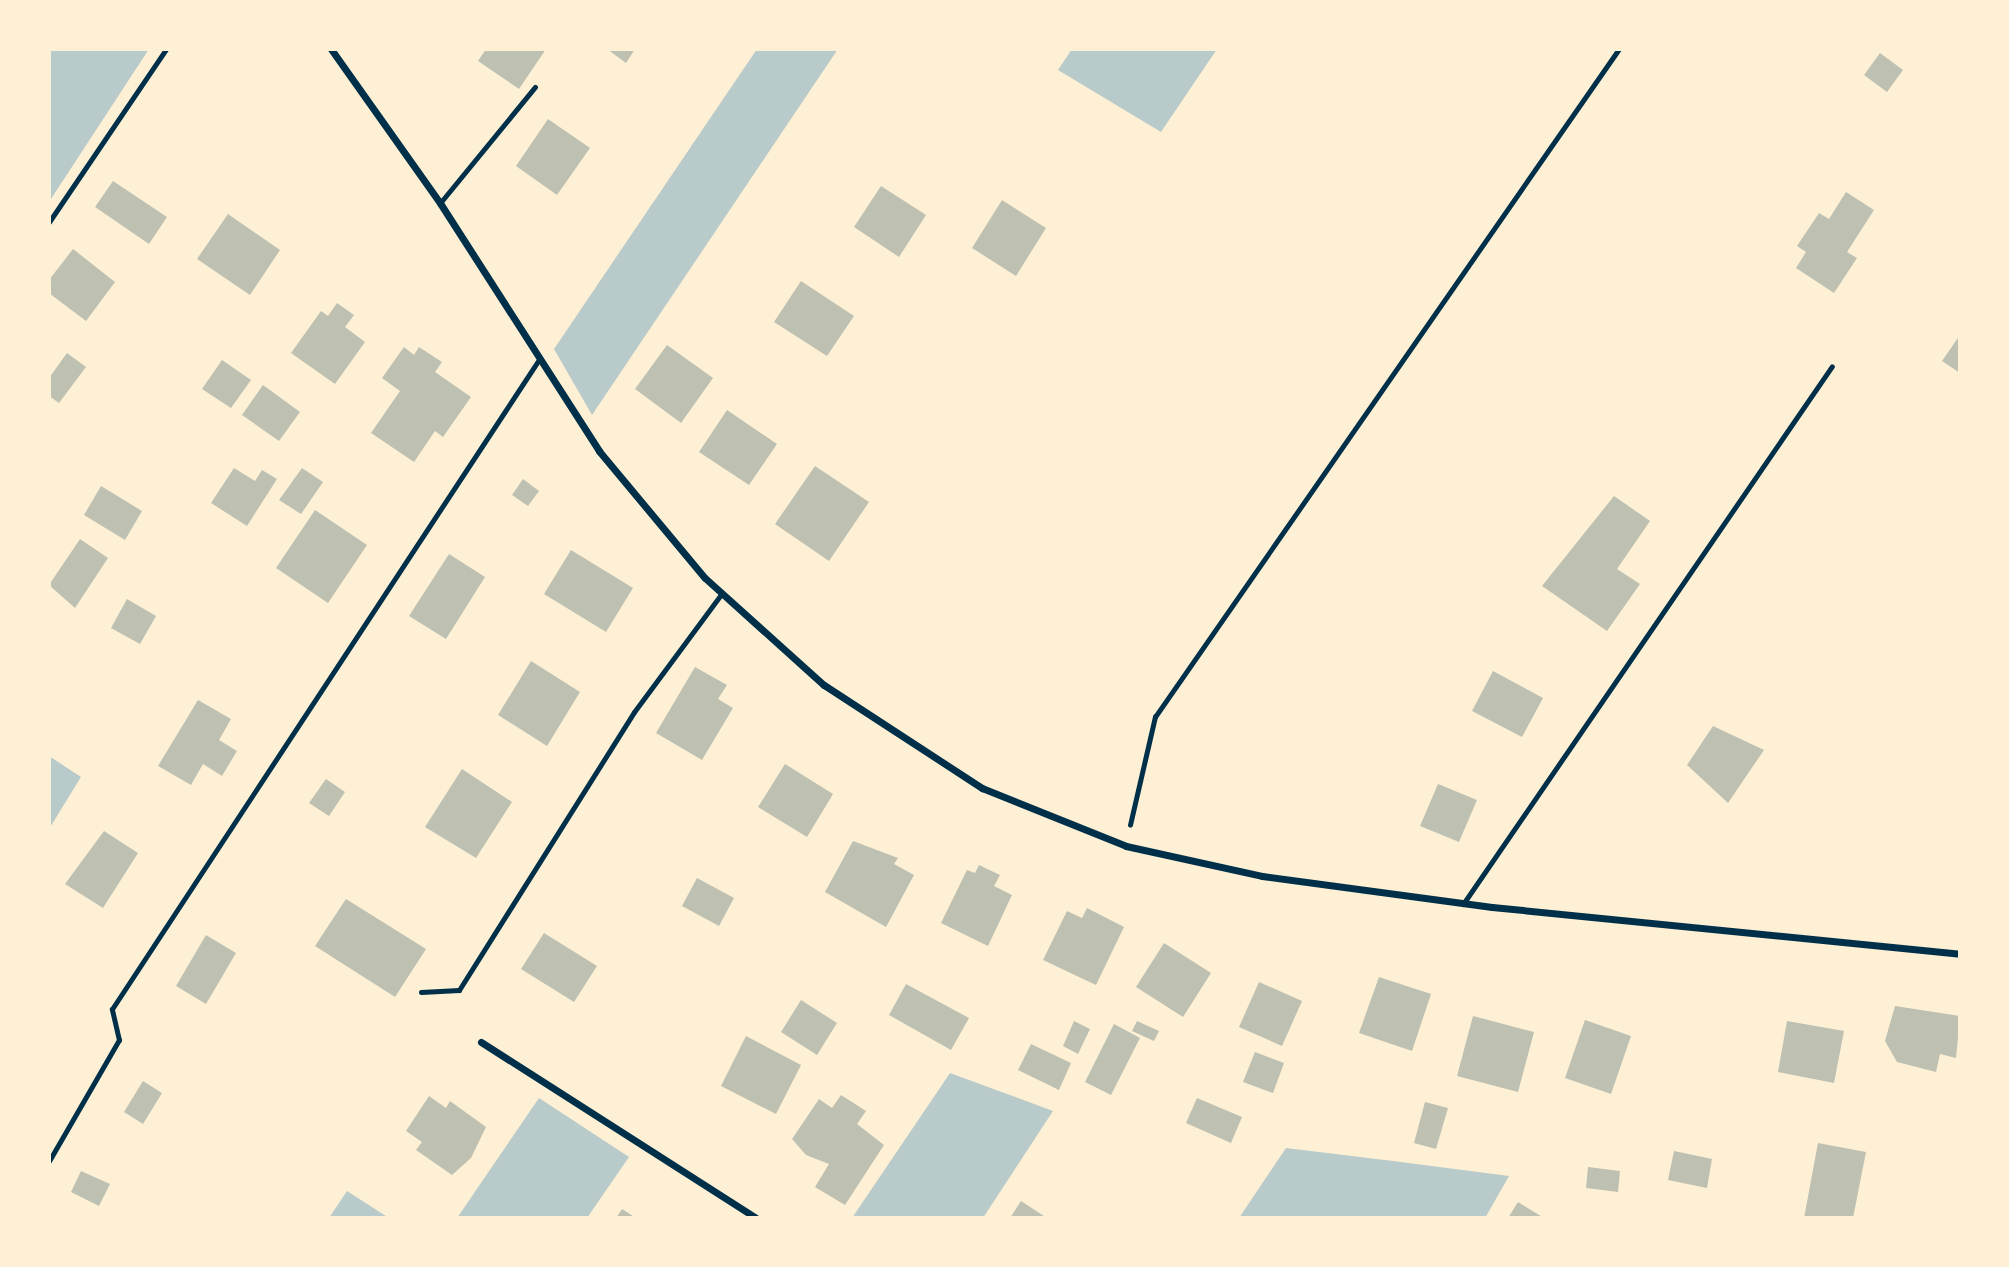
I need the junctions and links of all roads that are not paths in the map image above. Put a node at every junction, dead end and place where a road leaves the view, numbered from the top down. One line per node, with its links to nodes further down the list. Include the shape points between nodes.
1 (166, 49): 5 (lane)
2 (331, 49): 4 (street)
3 (535, 87): 4 (lane)
4 (440, 202): 6 (street)
5 (49, 222)
6 (538, 361): 8 (street, via 599,452); 13 (lane, via 112,1009 119,1040)
7 (1832, 366): 9 (lane)
8 (722, 593): 9 (street, via 824,685 916,750 993,793 1126,846 1262,876); 11 (lane, via 634,712 459,990)
9 (1463, 904): 10 (street)
10 (1960, 954)
11 (421, 992)
12 (481, 1042): 14 (street)
13 (49, 1161)
14 (756, 1218)

